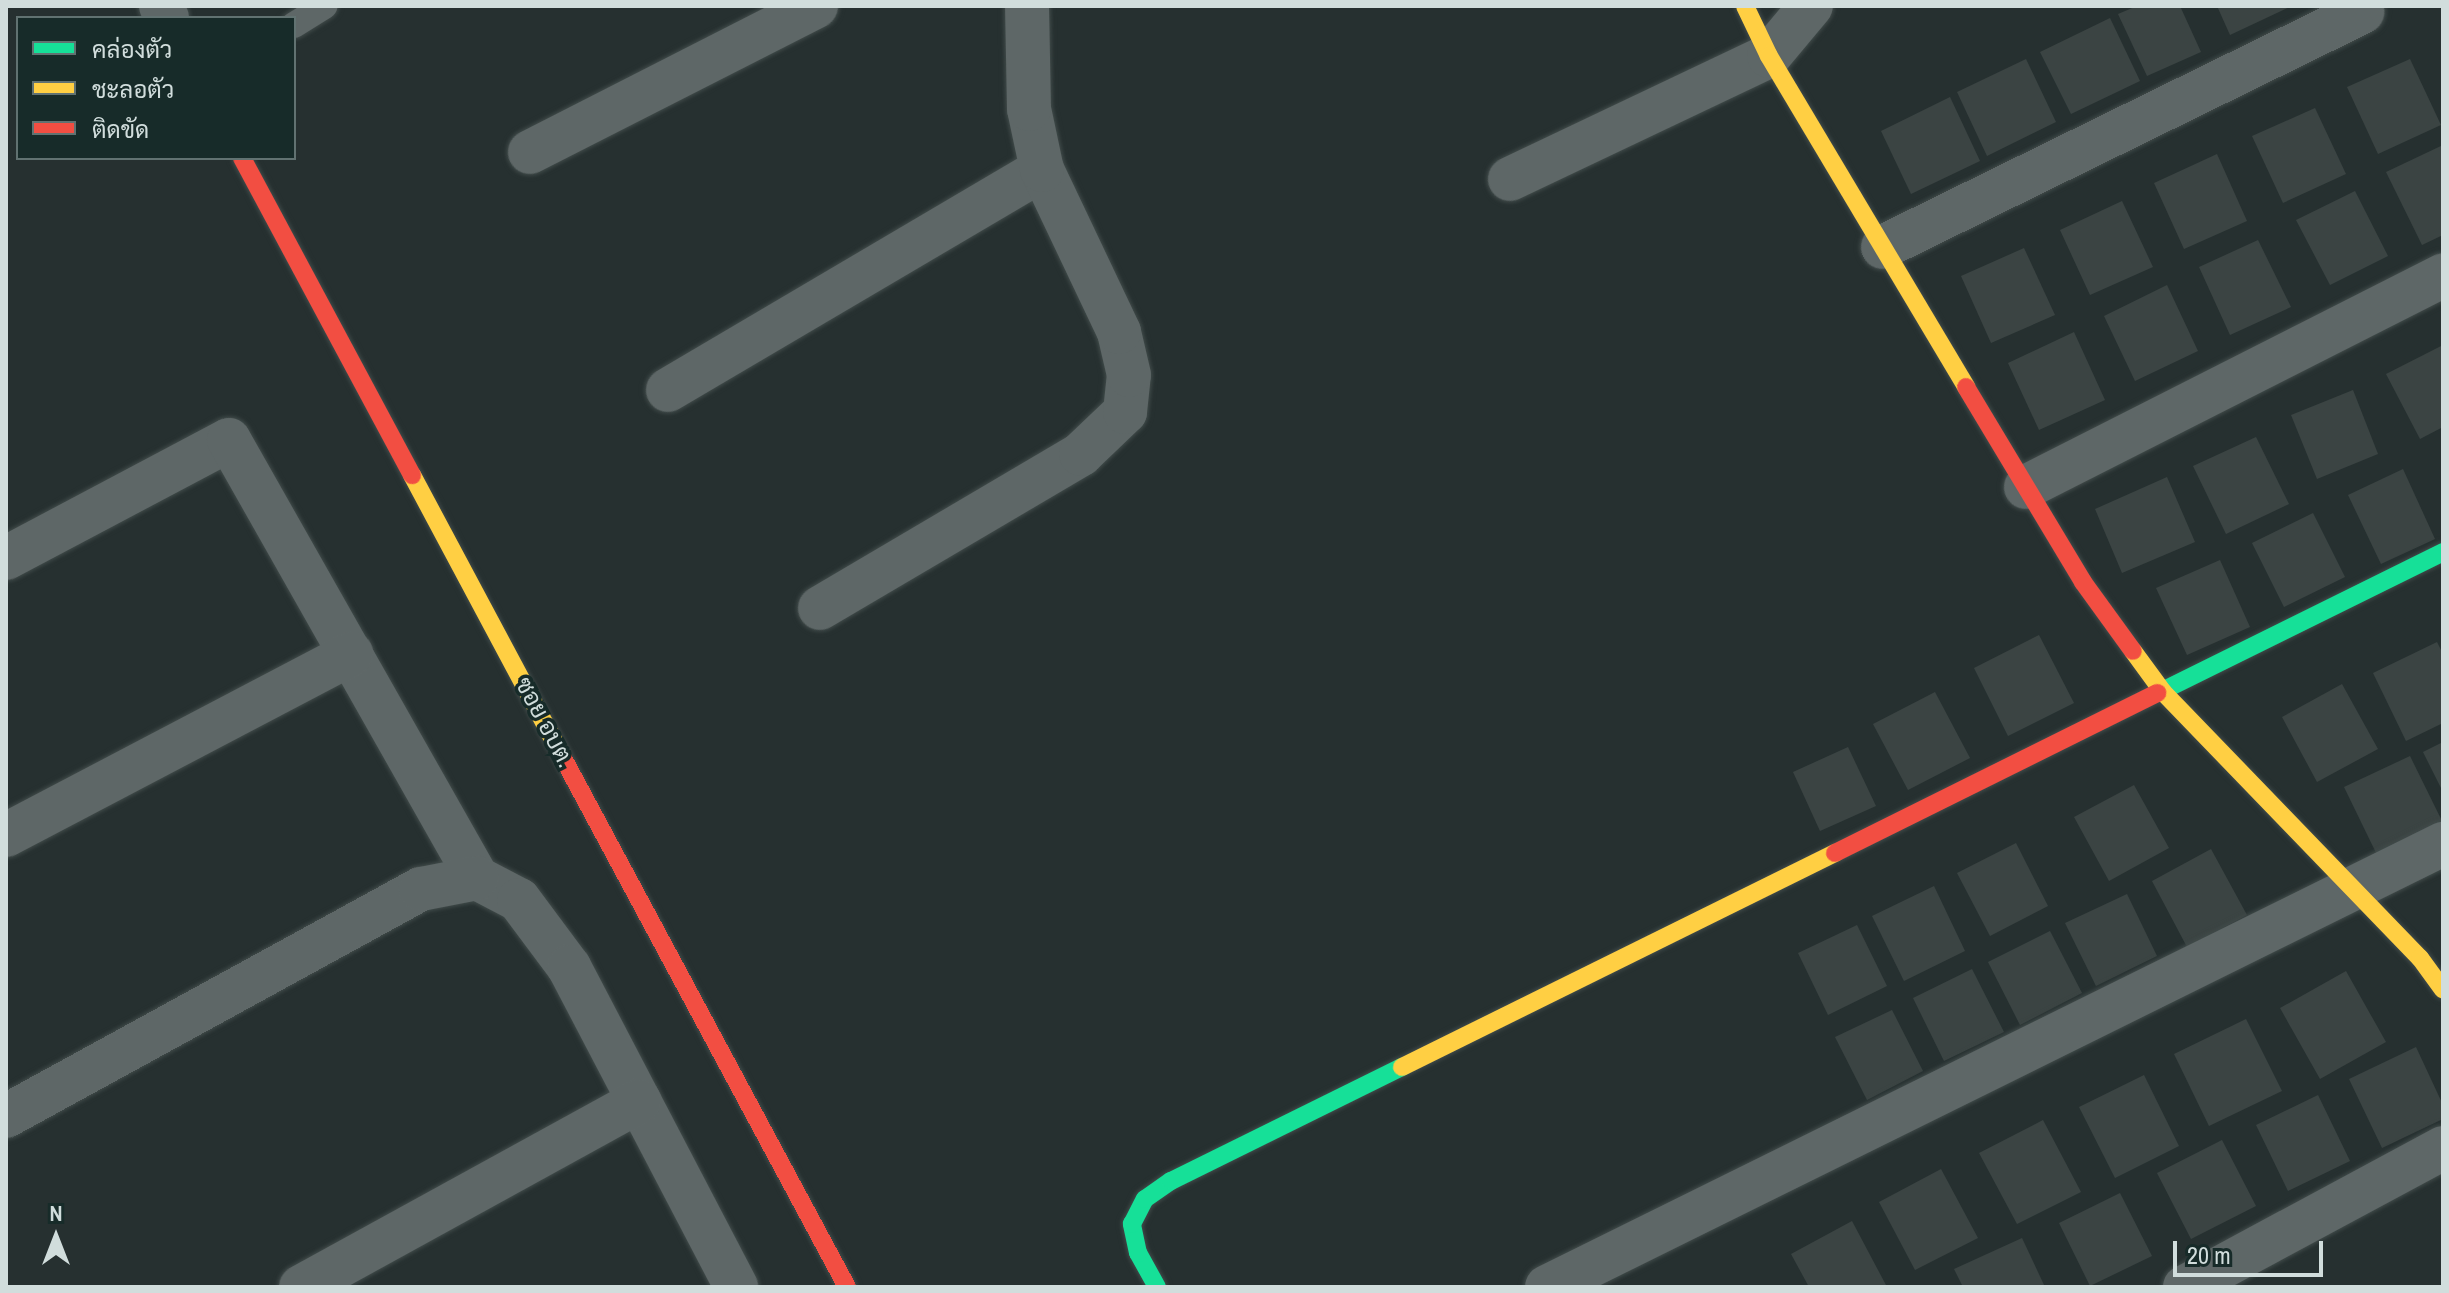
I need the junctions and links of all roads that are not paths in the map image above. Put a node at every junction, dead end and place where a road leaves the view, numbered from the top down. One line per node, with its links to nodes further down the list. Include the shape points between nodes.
1 (325, 6): 7 (lane)
2 (816, 6): 9 (street)
3 (1027, 6): 11 (street, via 1029,109)
4 (1745, 6): 8 (street)
5 (1811, 6): 8 (street)
6 (2362, 12): 13 (street)
7 (296, 24)
8 (1769, 56): 12 (street); 13 (street)
9 (530, 152)
10 (243, 160): 32 (street, ซอย อบต.)
11 (1042, 170): 15 (street); 19 (street, via 1119,332 1129,375 1125,412 1081,454)
12 (1510, 179)
13 (1883, 247): 16 (street)
14 (2443, 275): 16 (street)
15 (668, 390)
16 (2026, 487): 21 (street, via 2083,582)
17 (2443, 552): 21 (street)
18 (6, 558): 20 (street, via 229,440)
19 (820, 608)
20 (351, 654): 22 (street); 24 (street)
21 (2163, 692): 25 (street); 33 (street, via 1171,1181 1145,1199 1132,1224 1138,1253)
22 (6, 835)
23 (2443, 844): 25 (street)
24 (477, 878): 27 (street, via 519,900 569,967); 28 (street, via 421,889)
25 (2349, 888): 26 (street, via 2420,958); 34 (street)
26 (2443, 990)
27 (639, 1101): 30 (street); 31 (street)
28 (6, 1116)
29 (2443, 1148): 35 (street)
30 (301, 1287)
31 (736, 1287)
32 (847, 1287)
33 (1157, 1287)
34 (1547, 1287)
35 (2185, 1287)

